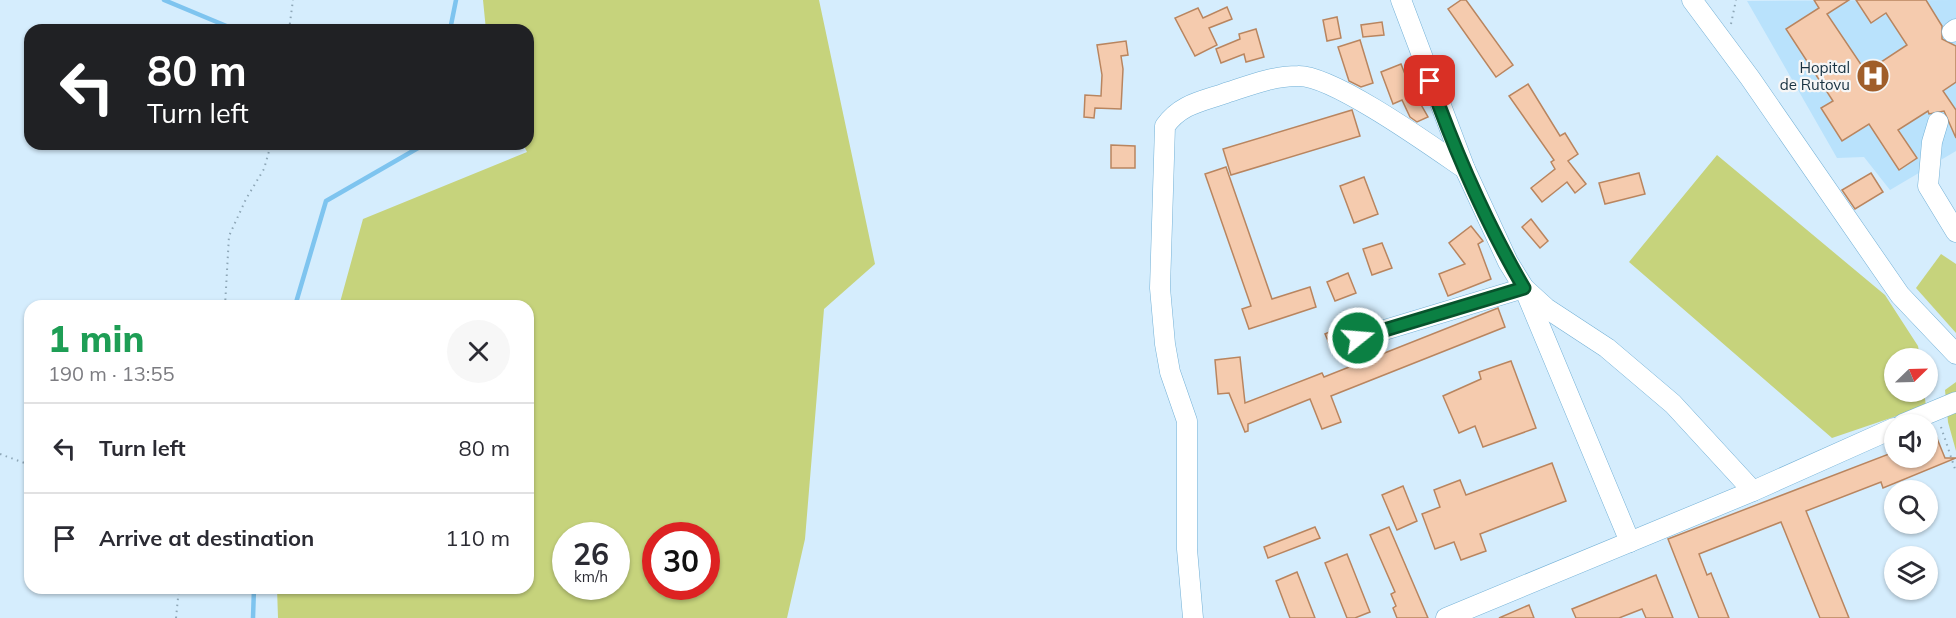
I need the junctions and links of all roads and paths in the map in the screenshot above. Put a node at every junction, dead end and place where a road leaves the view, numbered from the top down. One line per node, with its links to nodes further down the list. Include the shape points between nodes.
1 (293, 0): 4 (path)
2 (1401, 0): 7 (street)
3 (1692, 0): 12 (street, via 1900,295)
4 (290, 24)
5 (1938, 122): 8 (street, via 1928,186)
6 (269, 150): 10 (path, via 264,169 229,236)
7 (1465, 169): 9 (street); 24 (street, via 1384,115 1327,83 1301,75 1267,79 1190,105 1175,112 1165,126 1160,288 1170,372 1187,421 1187,549)
8 (1956, 232)
9 (1524, 288): 11 (street); 20 (street, via 1546,308 1607,348 1673,404); 21 (street)
10 (225, 300)
11 (1358, 338)
12 (1956, 354)
13 (1956, 402): 14 (street)
14 (1935, 410): 15 (street); 19 (path)
15 (1926, 414)
16 (1884, 432): 20 (street)
17 (0, 454): 18 (path)
18 (24, 463)
19 (1956, 472)
20 (1753, 491): 21 (street)
21 (1630, 542): 25 (street)
22 (178, 594): 23 (path)
23 (176, 618)
24 (1193, 618)
25 (1446, 618)

